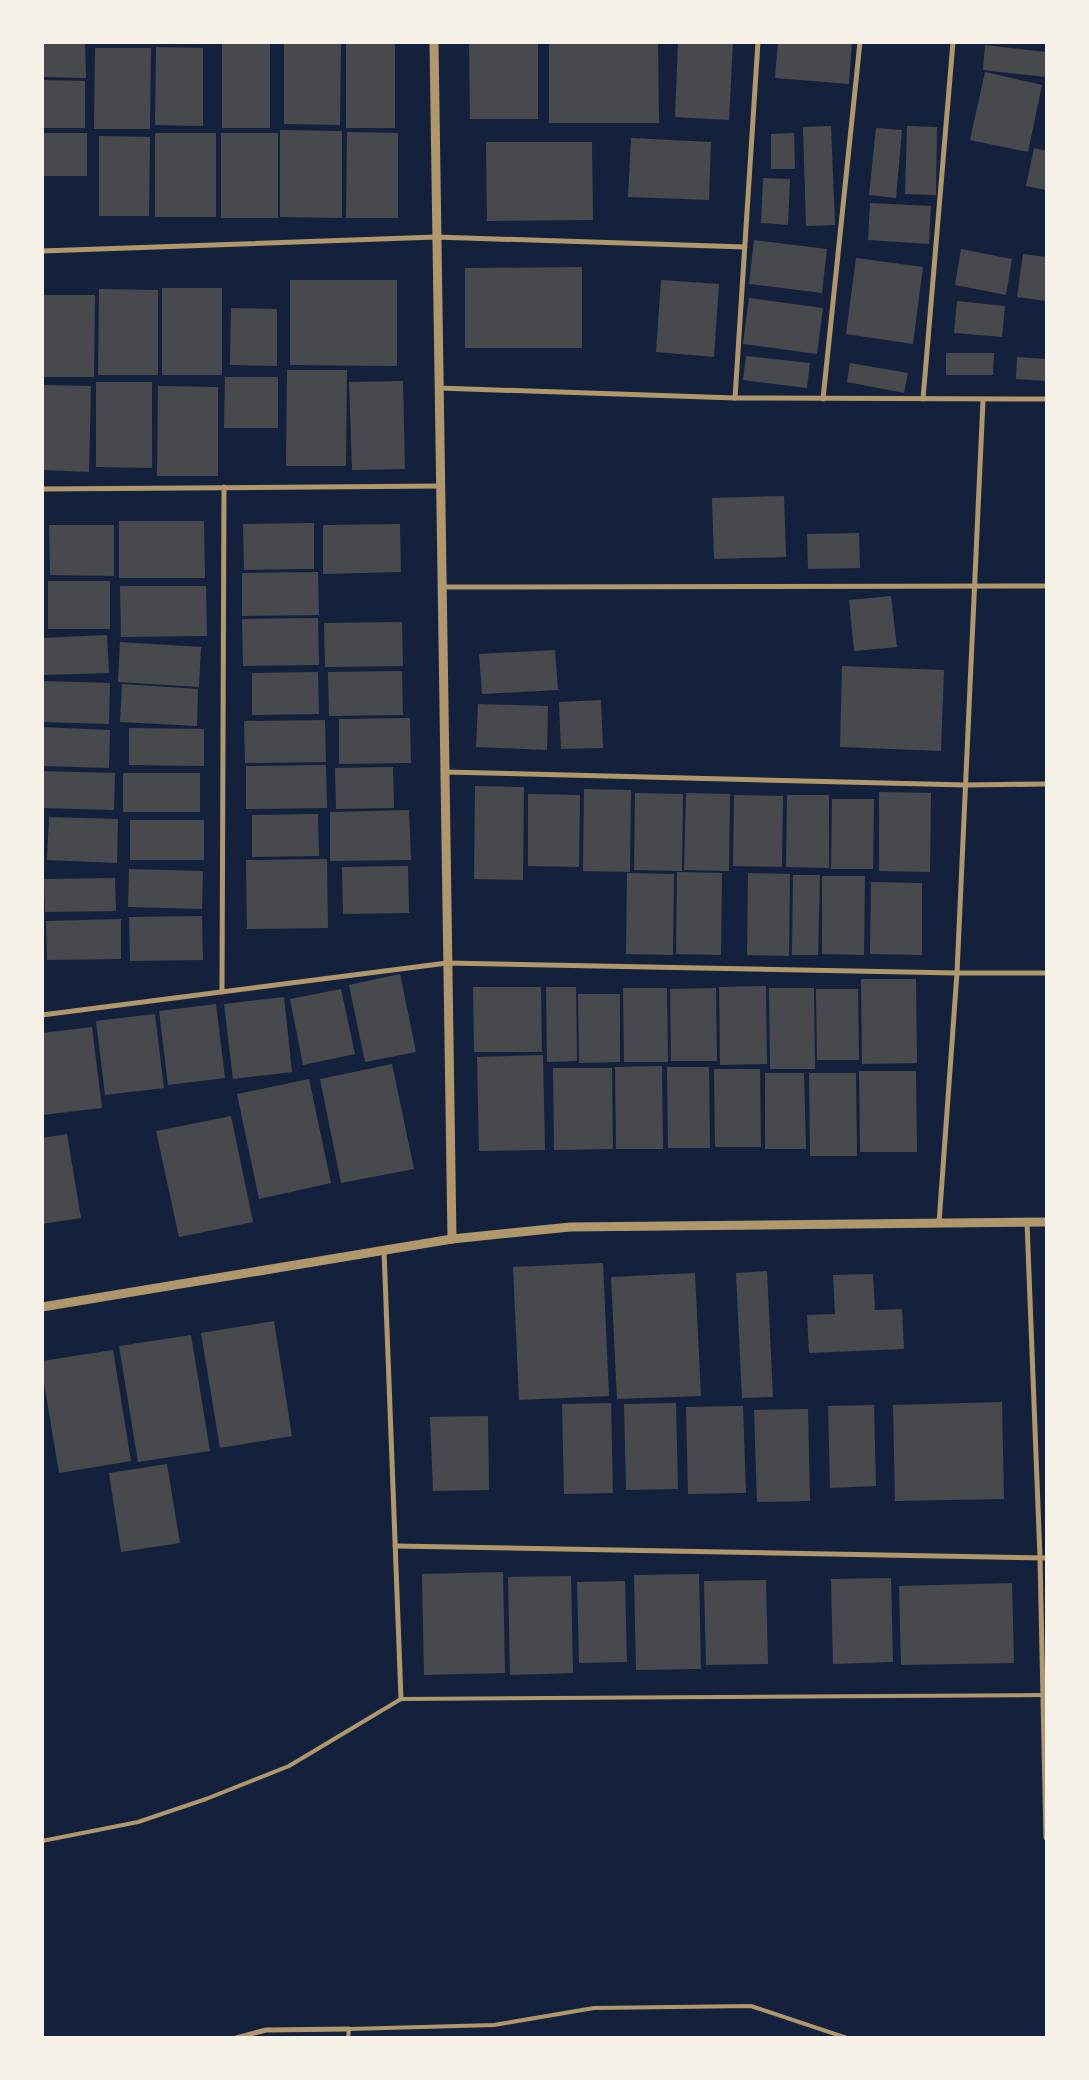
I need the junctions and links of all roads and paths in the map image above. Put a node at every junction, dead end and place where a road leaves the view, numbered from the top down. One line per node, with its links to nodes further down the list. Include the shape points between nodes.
1 (434, 42): 5 (street)
2 (758, 42): 6 (street)
3 (860, 42): 10 (street)
4 (954, 42): 11 (street)
5 (436, 237): 6 (street); 7 (street); 8 (street)
6 (745, 247): 9 (street)
7 (42, 250)
8 (439, 388): 9 (street); 14 (street)
9 (735, 398): 10 (street)
10 (823, 398): 11 (street)
11 (923, 399): 13 (street)
12 (1046, 399): 13 (street)
13 (983, 400): 19 (street)
14 (440, 486): 15 (street); 18 (street)
15 (224, 488): 16 (street); 26 (street)
16 (42, 489)
17 (1046, 586): 19 (street)
18 (441, 587): 19 (street); 20 (street)
19 (974, 587): 22 (street)
20 (444, 772): 22 (street); 23 (street)
21 (1046, 784): 22 (street)
22 (966, 785): 24 (street)
23 (447, 963): 24 (street); 26 (street); 31 (street)
24 (957, 973): 25 (street); 28 (street)
25 (1046, 973)
26 (222, 992): 27 (street)
27 (42, 1016)
28 (939, 1222): 29 (street); 31 (street, via 570,1227)
29 (1027, 1222): 30 (street); 35 (street)
30 (1046, 1222)
31 (452, 1239): 32 (street)
32 (384, 1250): 33 (street); 34 (street)
33 (42, 1307)
34 (395, 1546): 35 (street); 38 (street)
35 (1040, 1558): 36 (street); 37 (street)
36 (1046, 1558)
37 (1043, 1695): 38 (lane); 39 (street)
38 (401, 1699): 41 (lane, via 289,1766 206,1799 138,1822)
39 (1046, 1763): 40 (street)
40 (1046, 1838)
41 (42, 1841)
42 (349, 2029): 43 (street, via 266,2030); 44 (lane); 45 (lane, via 494,2025 594,2008 751,2006)
43 (236, 2038)
44 (348, 2038)
45 (847, 2038)

